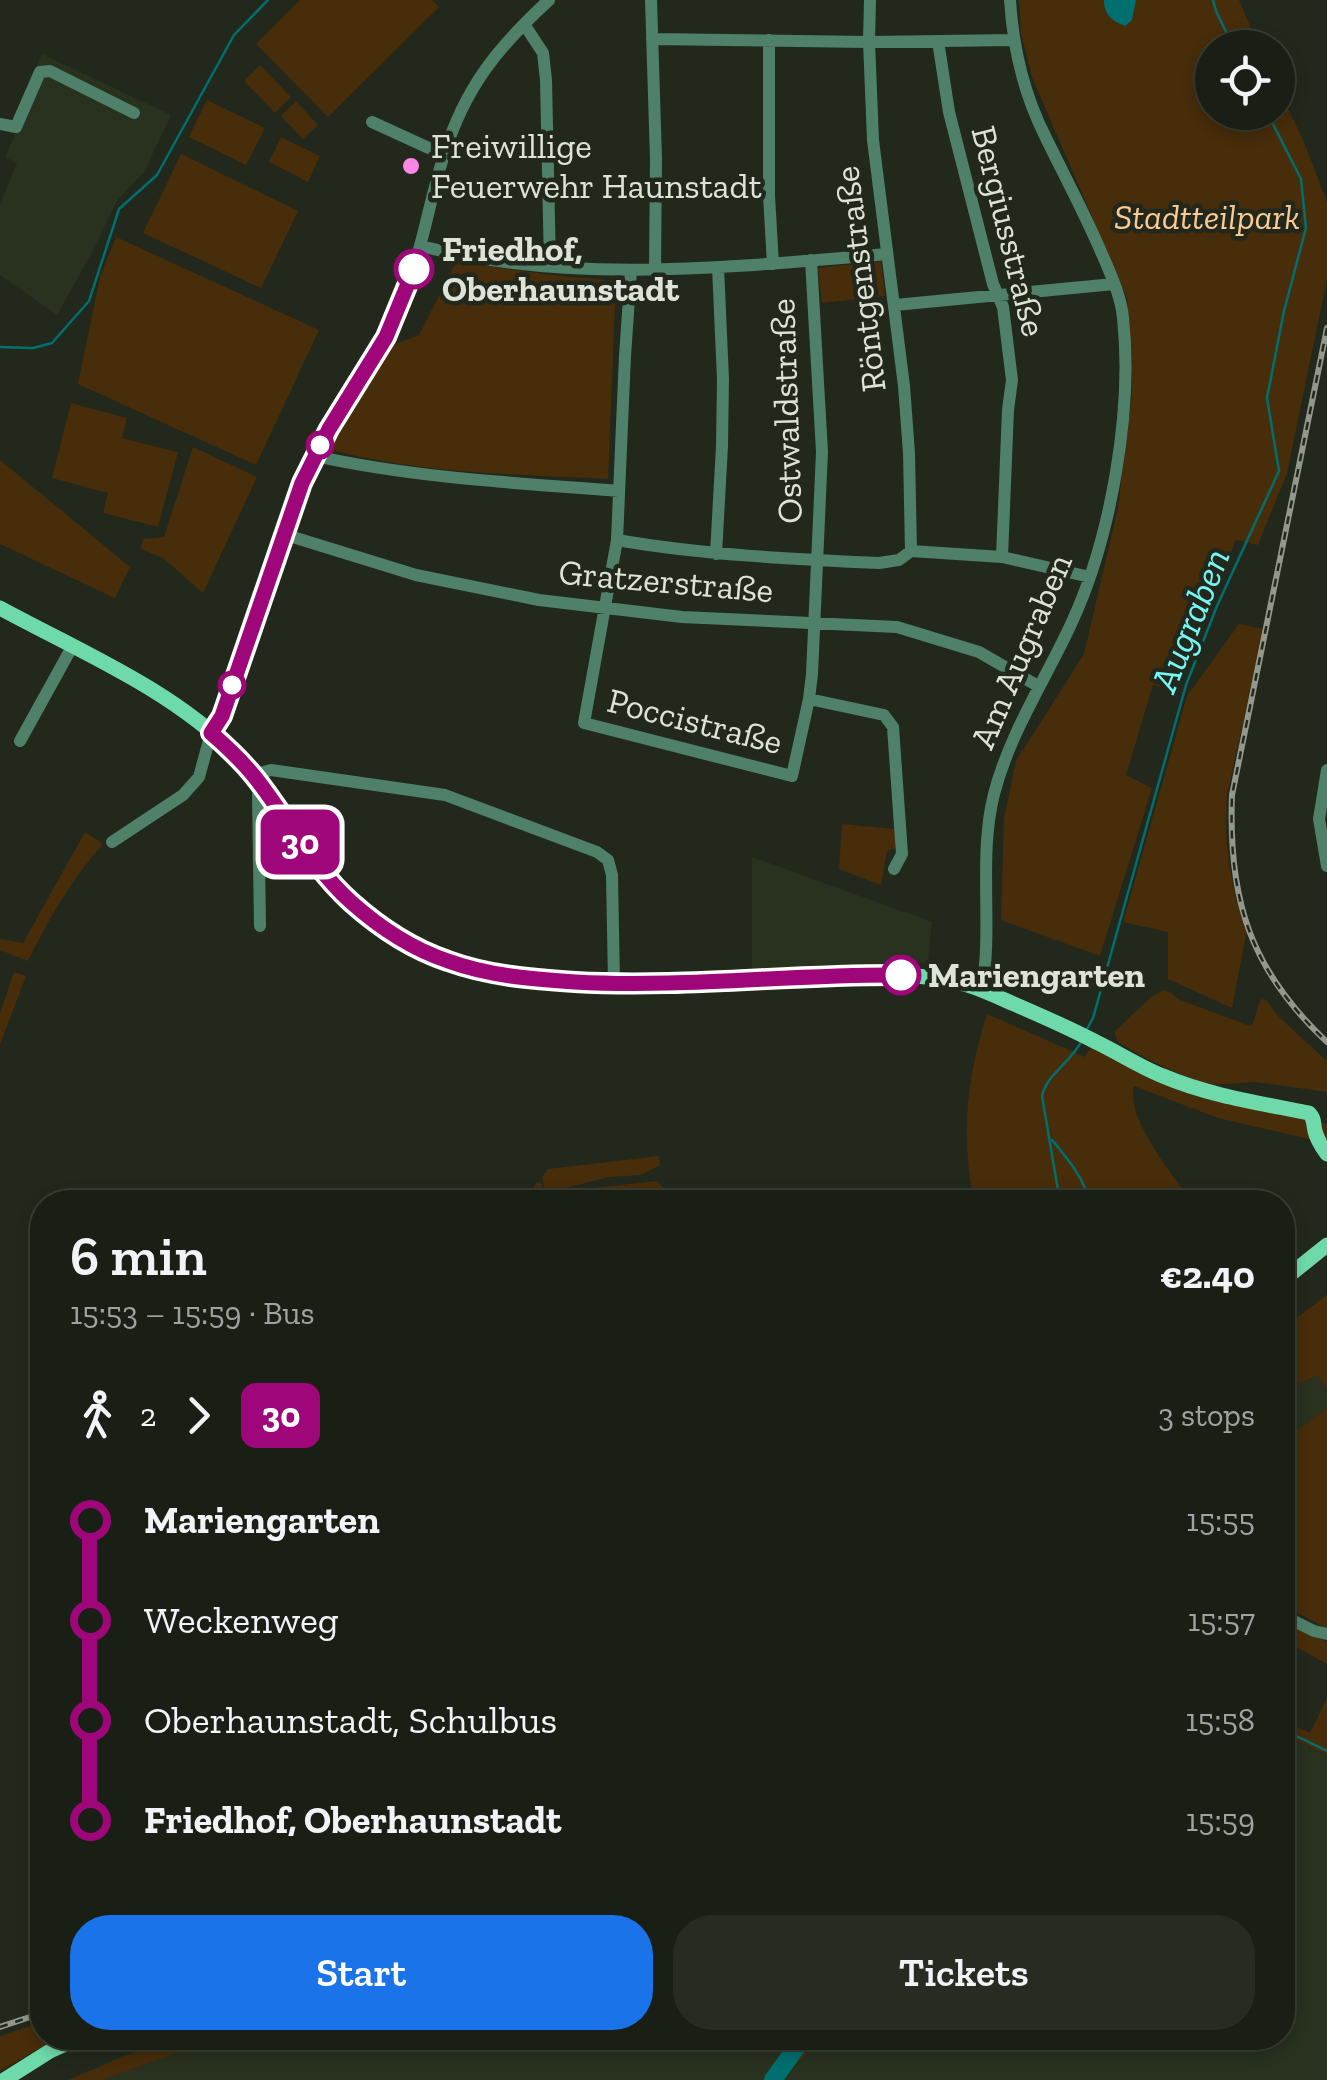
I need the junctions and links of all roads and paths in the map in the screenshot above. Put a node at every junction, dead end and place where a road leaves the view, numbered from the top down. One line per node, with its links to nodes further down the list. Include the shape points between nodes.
1 (549, 0): 5 (street)
2 (651, 0): 6 (street)
3 (870, 0): 10 (street, Röntgenstraße)
4 (1010, 0): 9 (street, Am Augraben)
5 (524, 24): 14 (street, via 483,70); 19 (street, via 543,53 546,80)
6 (652, 39): 7 (street); 21 (street)
7 (769, 40): 10 (street); 18 (street)
8 (938, 40): 9 (street); 10 (street); 24 (street, Bergiusstraße, via 949,112)
9 (1013, 40): 23 (street, Am Augraben, via 1044,134)
10 (869, 42): 16 (street, Röntgenstraße)
11 (134, 113): 13 (street, via 50,71 40,72 16,127)
12 (372, 122): 14 (street)
13 (3, 125)
14 (444, 155): 15 (street)
15 (421, 246): 19 (street); 26 (street, via 386,337)
16 (886, 254): 17 (street); 25 (street, Röntgenstraße)
17 (811, 260): 18 (street); 33 (street, Ostwaldstraße, via 822,452)
18 (774, 264): 20 (street)
19 (550, 266): 22 (street)
20 (718, 267): 21 (street); 31 (street, via 723,379)
21 (655, 269): 22 (street)
22 (631, 270): 27 (street)
23 (1114, 284): 24 (street); 34 (street, Am Augraben, via 1123,314 1125,408)
24 (998, 297): 25 (street); 32 (street, Bergiusstraße, via 1012,380)
25 (895, 305): 30 (street, Röntgenstraße)
26 (315, 456): 27 (street, via 422,476); 28 (street)
27 (619, 491): 29 (street)
28 (283, 534): 36 (street, Gratzerstraße, via 448,583); 41 (street)
29 (617, 540): 31 (street); 36 (street)
30 (911, 551): 32 (street); 33 (street, via 880,563)
31 (716, 554): 33 (street)
32 (1002, 557): 34 (street)
33 (818, 560): 37 (street, Ostwaldstraße)
34 (1090, 577): 39 (street, Am Augraben)
35 (0, 608): 38 (main road)
36 (604, 608): 37 (street, Gratzerstraße); 44 (street, Poccistraße, via 584,723)
37 (815, 624): 39 (street, Gratzerstraße, via 897,627 938,638); 40 (street, Ostwaldstraße)
38 (72, 646): 41 (main road); 42 (street)
39 (1038, 686): 51 (street, Am Augraben, via 994,793)
40 (809, 699): 44 (street, Ostwaldstraße); 48 (street, via 884,715 893,726 902,854)
41 (211, 733): 45 (main road); 46 (street, via 198,776 183,794)
42 (20, 742)
43 (1327, 770): 47 (street, via 1319,819)
44 (792, 776)
45 (257, 780): 49 (street); 50 (main road, via 327,878 411,945 498,975); 50 (street, via 272,770 445,795 597,852 608,860 612,876)
46 (112, 842)
47 (1327, 866)
48 (894, 869)
49 (260, 926)
50 (614, 984): 51 (main road, via 902,975)
51 (982, 990): 52 (main road, via 1160,1075 1209,1093 1309,1112)
52 (1327, 1154)
53 (1327, 1245): 54 (main road)
54 (1295, 1271)
55 (1295, 1622): 56 (street)
56 (1327, 1634)
57 (50, 2050): 58 (main road)
58 (4, 2080)

